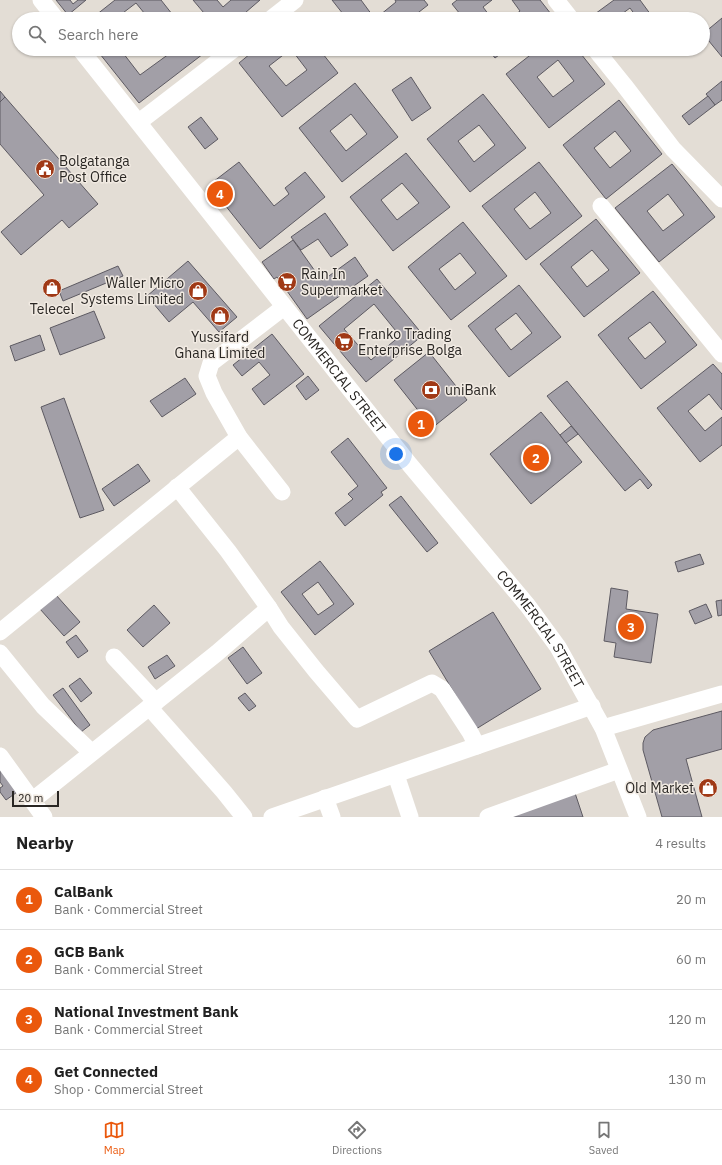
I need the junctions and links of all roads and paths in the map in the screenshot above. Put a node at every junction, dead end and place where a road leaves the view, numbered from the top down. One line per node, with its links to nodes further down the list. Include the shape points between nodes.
1 (41, 0): 4 (street)
2 (295, 0): 5 (street)
3 (556, 0): 6 (street)
4 (50, 12)
5 (280, 12)
6 (565, 12)
7 (86, 56): 10 (street, COMMERCIAL STREET)
8 (225, 56): 10 (street)
9 (601, 56): 11 (street, via 673,149)
10 (139, 122): 13 (street, COMMERCIAL STREET)
11 (722, 200)
12 (601, 206): 14 (street)
13 (284, 306): 15 (street, via 211,363 207,376); 24 (street, COMMERCIAL STREET, via 410,465 528,606 558,647)
14 (722, 354)
15 (239, 437): 16 (street); 17 (street)
16 (177, 487): 18 (street); 19 (street)
17 (282, 492)
18 (269, 608): 23 (street); 26 (street, via 281,627 357,719 432,683 442,688)
19 (0, 632)
20 (0, 653): 27 (street, via 43,706)
21 (114, 657): 23 (street)
22 (722, 694): 25 (street)
23 (152, 704): 27 (street); 34 (street)
24 (592, 706): 25 (street, COMMERCIAL STREET); 26 (street)
25 (603, 728): 29 (street, COMMERCIAL STREET)
26 (477, 746): 30 (street)
27 (91, 752): 32 (street)
28 (0, 756): 32 (street)
29 (619, 770): 38 (street); 39 (street, COMMERCIAL STREET)
30 (396, 774): 31 (street); 37 (street)
31 (325, 798): 35 (street); 36 (street)
32 (33, 800): 33 (street)
33 (44, 817)
34 (244, 817)
35 (272, 817)
36 (332, 817)
37 (410, 817)
38 (488, 817)
39 (638, 817)

